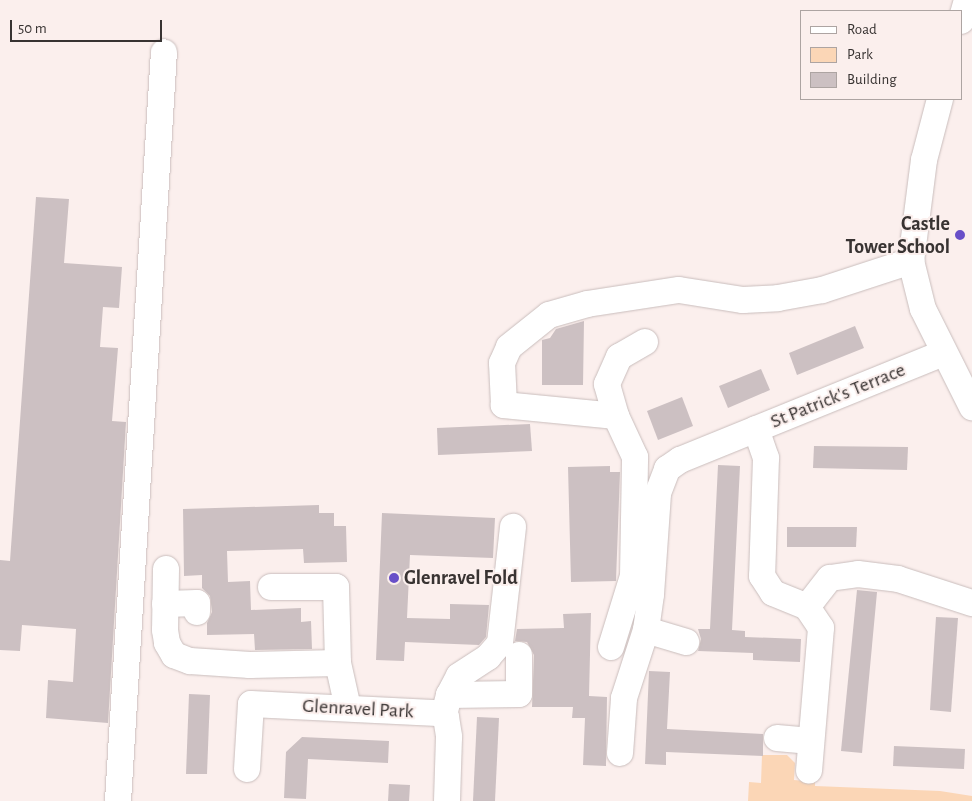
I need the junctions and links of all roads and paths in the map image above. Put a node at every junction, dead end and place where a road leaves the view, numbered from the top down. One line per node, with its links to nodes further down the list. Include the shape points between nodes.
1 (967, 0): 2 (street)
2 (962, 18)
3 (164, 52): 30 (street)
4 (940, 100): 5 (street, via 924,160)
5 (911, 261): 7 (street, via 923,309); 9 (street, via 822,290 778,298 743,300 679,290 579,306 549,315 509,347 502,363 504,405)
6 (645, 342): 9 (street, via 619,357 606,384)
7 (944, 353): 8 (street); 10 (street, St Patrick's Terrace)
8 (972, 407)
9 (616, 416): 20 (street, via 636,457 633,576)
10 (756, 429): 16 (street, St Patrick's Terrace, via 766,458 762,576 773,592); 18 (street, via 680,460 663,476 658,493 652,594)
11 (513, 527): 23 (street, via 500,643 488,657 463,672)
12 (166, 569): 15 (street)
13 (271, 587): 22 (street, via 336,587)
14 (972, 603): 16 (street, via 898,579 858,574 830,578)
15 (165, 604): 17 (street, via 198,602); 22 (street, via 166,643 174,655 190,661 250,665)
16 (807, 607): 26 (street, via 820,628)
17 (198, 612)
18 (646, 630): 19 (street); 27 (street, via 624,698)
19 (686, 642)
20 (611, 647)
21 (519, 655): 23 (street, Glenravel Park, via 519,694)
22 (338, 663): 24 (street)
23 (446, 705): 24 (street, Glenravel Park); 31 (street, via 449,737)
24 (348, 708): 28 (street, Glenravel Park, via 251,704)
25 (777, 738): 26 (street)
26 (811, 741): 29 (street)
27 (620, 753)
28 (247, 769)
29 (809, 770)
30 (118, 801)
31 (447, 801)

